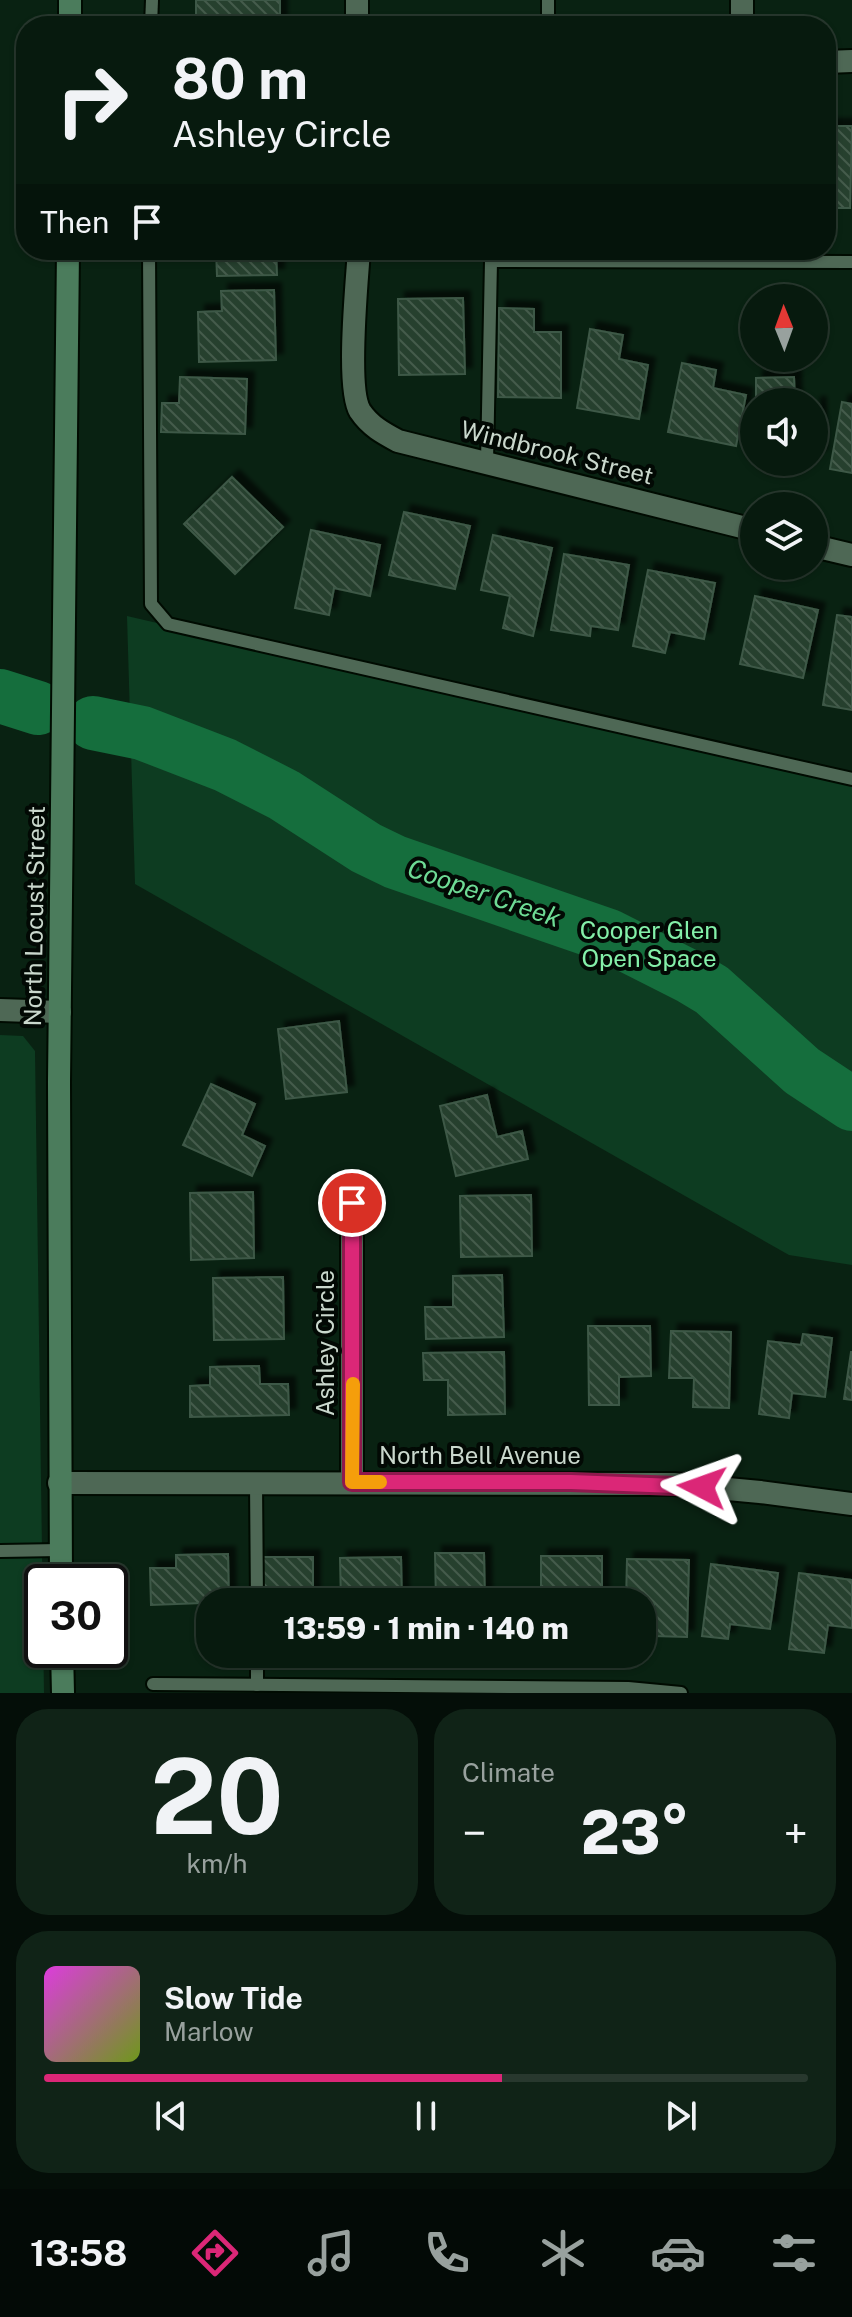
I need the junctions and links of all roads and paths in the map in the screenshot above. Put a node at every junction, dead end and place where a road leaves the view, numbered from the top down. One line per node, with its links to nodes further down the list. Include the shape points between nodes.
1 (68, 260): 11 (main road, North Locust Street)
2 (149, 260): 9 (lane, via 151,604 168,624)
3 (358, 260): 5 (street, Windbrook Street, via 353,367 358,408 375,429 398,441)
4 (852, 262): 5 (lane, via 491,261)
5 (487, 461): 6 (street, Windbrook Street)
6 (740, 526)
7 (828, 549): 8 (street)
8 (852, 555)
9 (852, 779)
10 (0, 1010): 11 (street)
11 (60, 1012): 15 (main road, North Locust Street)
12 (352, 1203): 14 (street, Ashley Circle)
13 (256, 1482): 14 (street, North Bell Avenue); 15 (street, North Bell Avenue); 20 (lane)
14 (352, 1482): 16 (street, North Bell Avenue, via 674,1484)
15 (59, 1483): 17 (main road, North Locust Street)
16 (852, 1504)
17 (60, 1550): 18 (lane); 19 (main road, North Locust Street)
18 (0, 1551)
19 (60, 1564)
20 (257, 1588)
21 (62, 1668): 25 (main road)
22 (257, 1668): 24 (lane)
23 (153, 1684): 24 (lane)
24 (257, 1685): 26 (lane)
25 (63, 1693)
26 (681, 1693)

